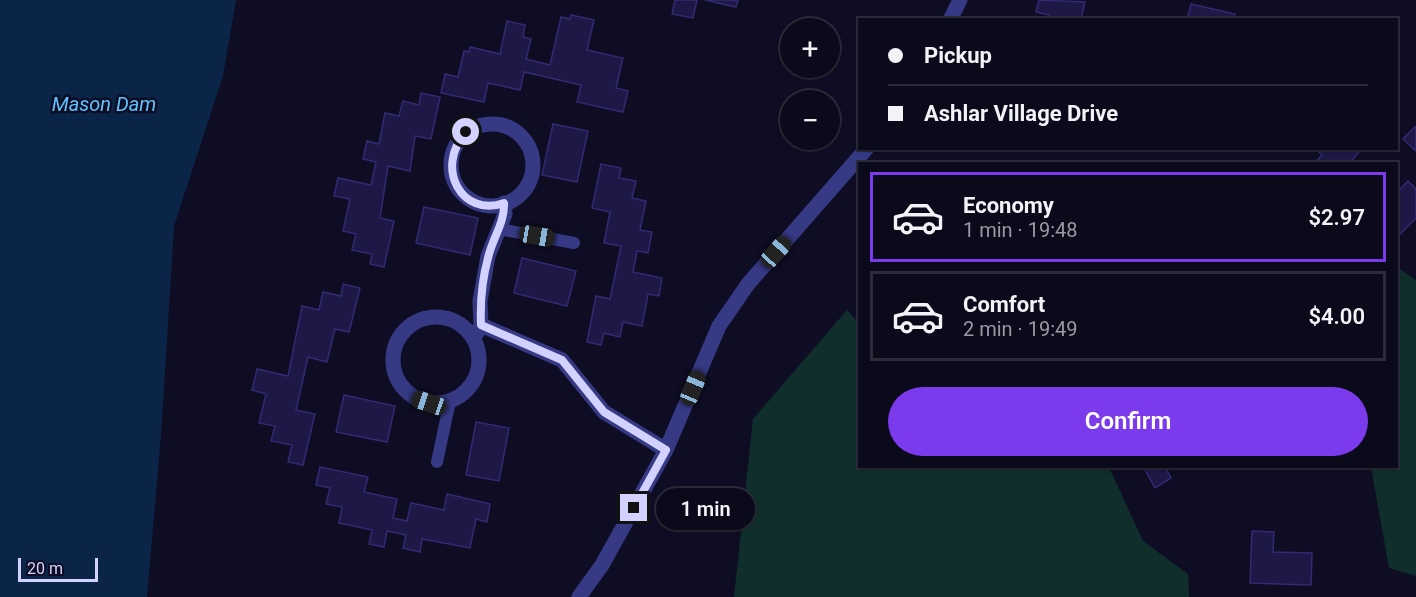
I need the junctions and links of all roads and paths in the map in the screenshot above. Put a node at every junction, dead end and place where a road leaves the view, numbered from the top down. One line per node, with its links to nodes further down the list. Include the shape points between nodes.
1 (960, 0): 2 (street)
2 (951, 18)
3 (865, 150): 10 (street, via 748,284 720,326)
4 (504, 203): 4 (street, via 521,193 529,182 533,169 531,155 517,132 491,124 478,126 466,132 452,154 454,181 472,200 484,205); 5 (street, via 505,214)
5 (499, 229): 6 (lane); 7 (street, via 488,256 480,301)
6 (574, 243)
7 (481, 325): 8 (street); 10 (street, via 562,360 604,412)
8 (474, 340): 9 (street, via 480,363 477,377 469,389); 9 (street, via 462,326 436,317 410,326 394,349 396,377 404,389 429,403)
9 (450, 401): 11 (lane)
10 (666, 450): 12 (street, via 602,565)
11 (438, 462)
12 (579, 597)

